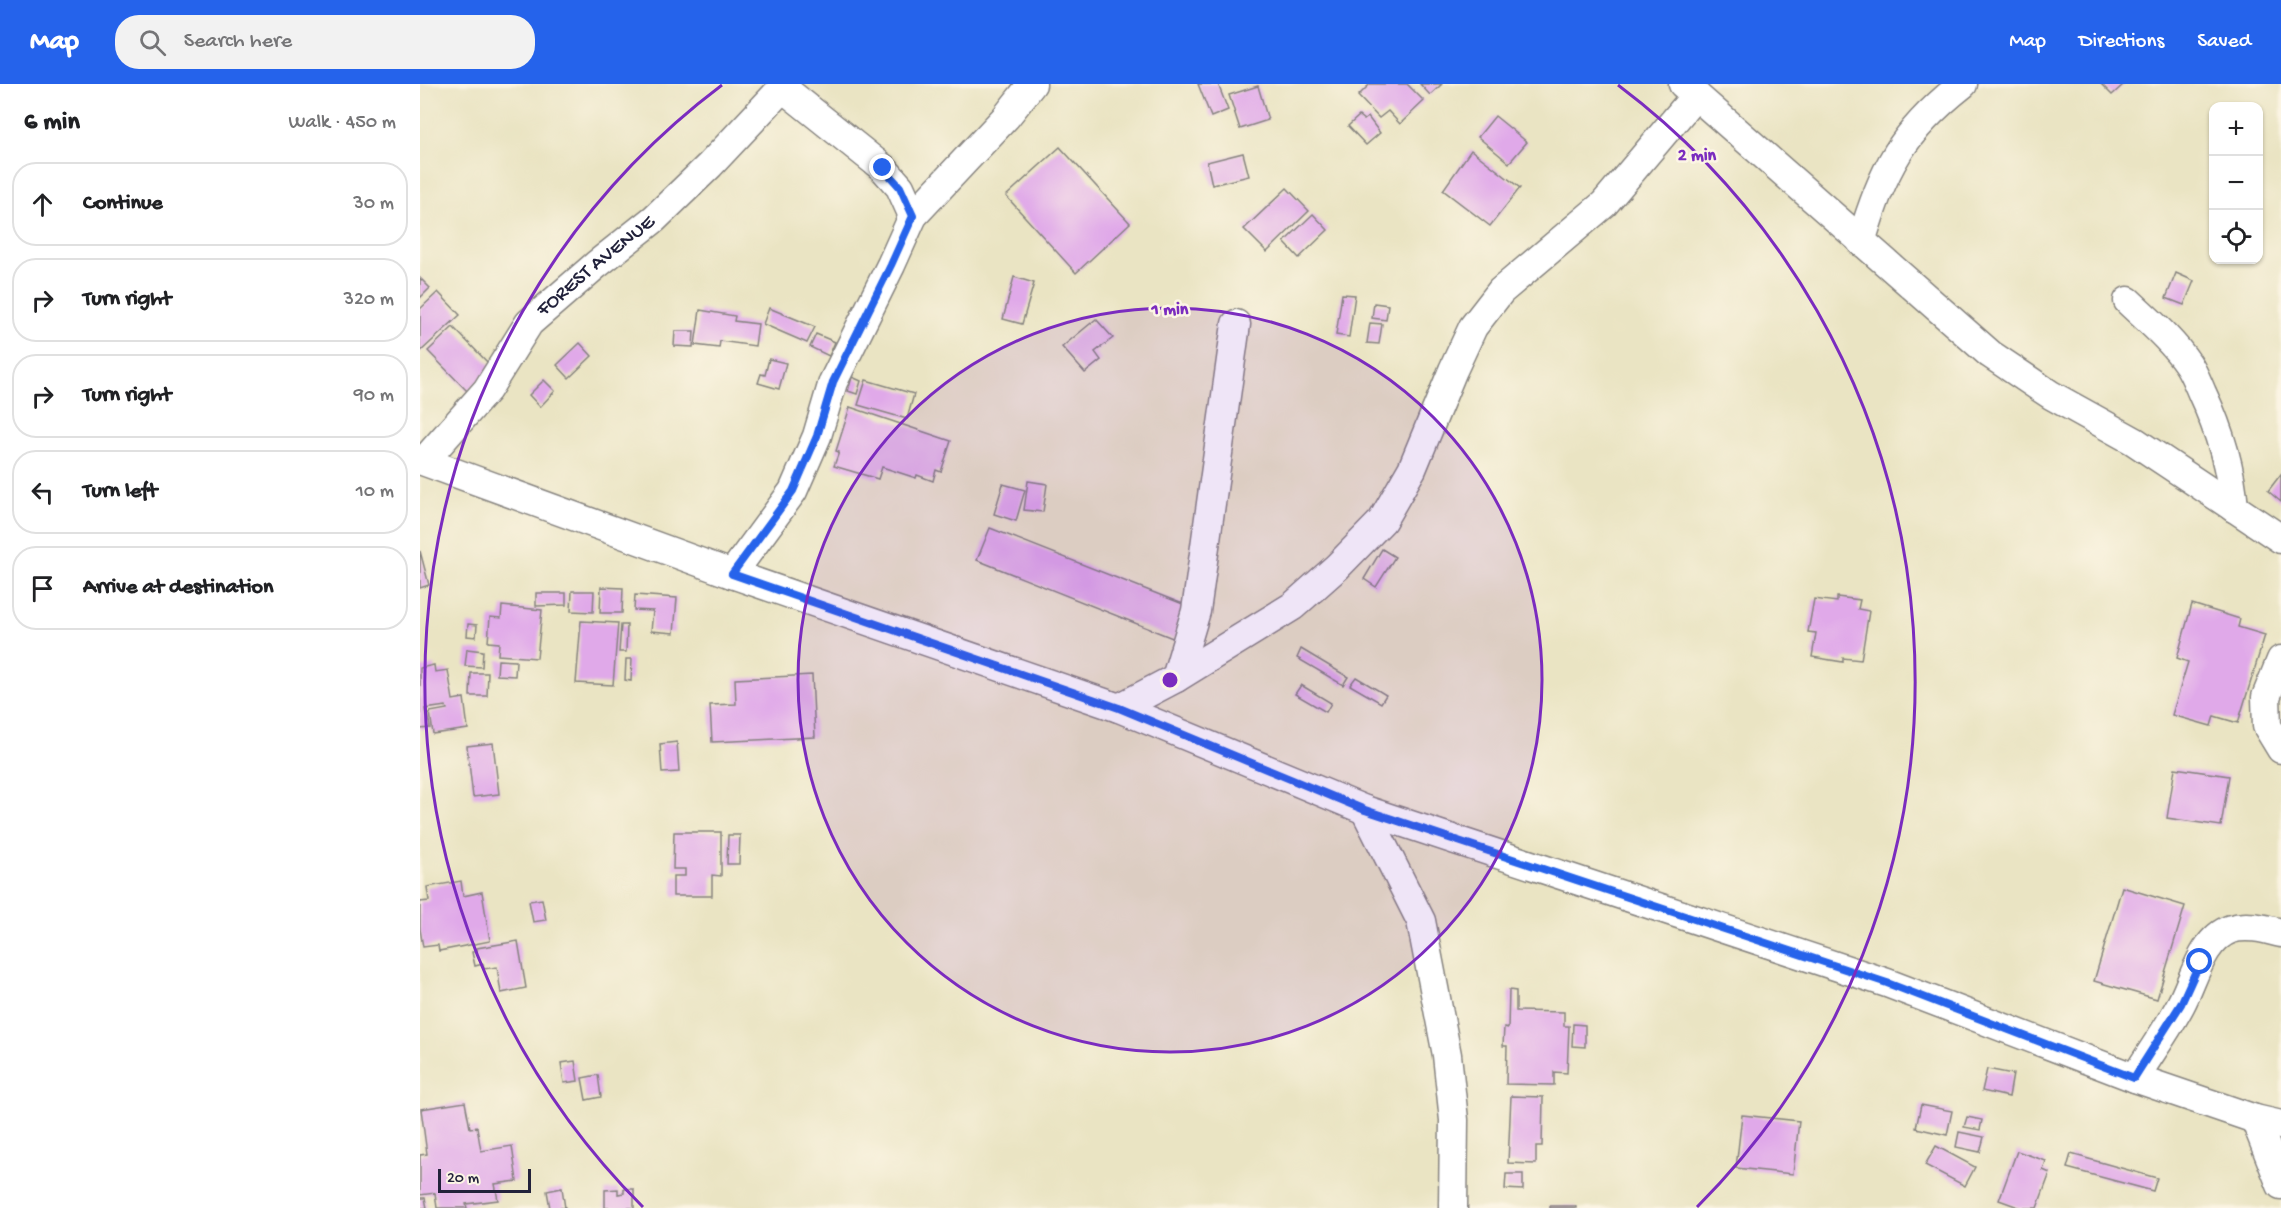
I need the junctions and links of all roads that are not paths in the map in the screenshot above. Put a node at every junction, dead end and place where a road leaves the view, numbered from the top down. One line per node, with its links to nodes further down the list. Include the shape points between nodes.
1 (1032, 84): 5 (street)
2 (1963, 84): 6 (street, via 1926,114 1895,153 1881,182)
3 (785, 86): 5 (street, via 883,168 900,187); 9 (street, FOREST AVENUE, via 654,219 529,323 487,390)
4 (1689, 89): 6 (street); 14 (street, via 1604,204 1501,291 1473,327 1412,469 1382,520 1293,606)
5 (913, 216): 12 (street, via 833,382 817,436 793,491)
6 (1862, 242): 10 (street, via 1990,354 2051,395 2134,441)
7 (2128, 301): 10 (street, via 2159,329 2189,366 2225,448)
8 (1236, 324): 14 (street, via 1196,611)
9 (422, 461): 12 (street)
10 (2234, 508): 11 (street)
11 (2281, 539)
12 (732, 574): 15 (street)
13 (2281, 660): 16 (street, via 2266,697 2267,726)
14 (1176, 678): 15 (street)
15 (1119, 708): 17 (street)
16 (2281, 749)
17 (1365, 810): 19 (street, via 1887,983); 22 (street, via 1421,921 1447,1055 1454,1120)
18 (2281, 933): 19 (street, via 2247,927 2230,930 2215,939 2181,1004)
19 (2134, 1078): 20 (street)
20 (2268, 1122): 21 (street)
21 (2281, 1185)
22 (1454, 1208)

